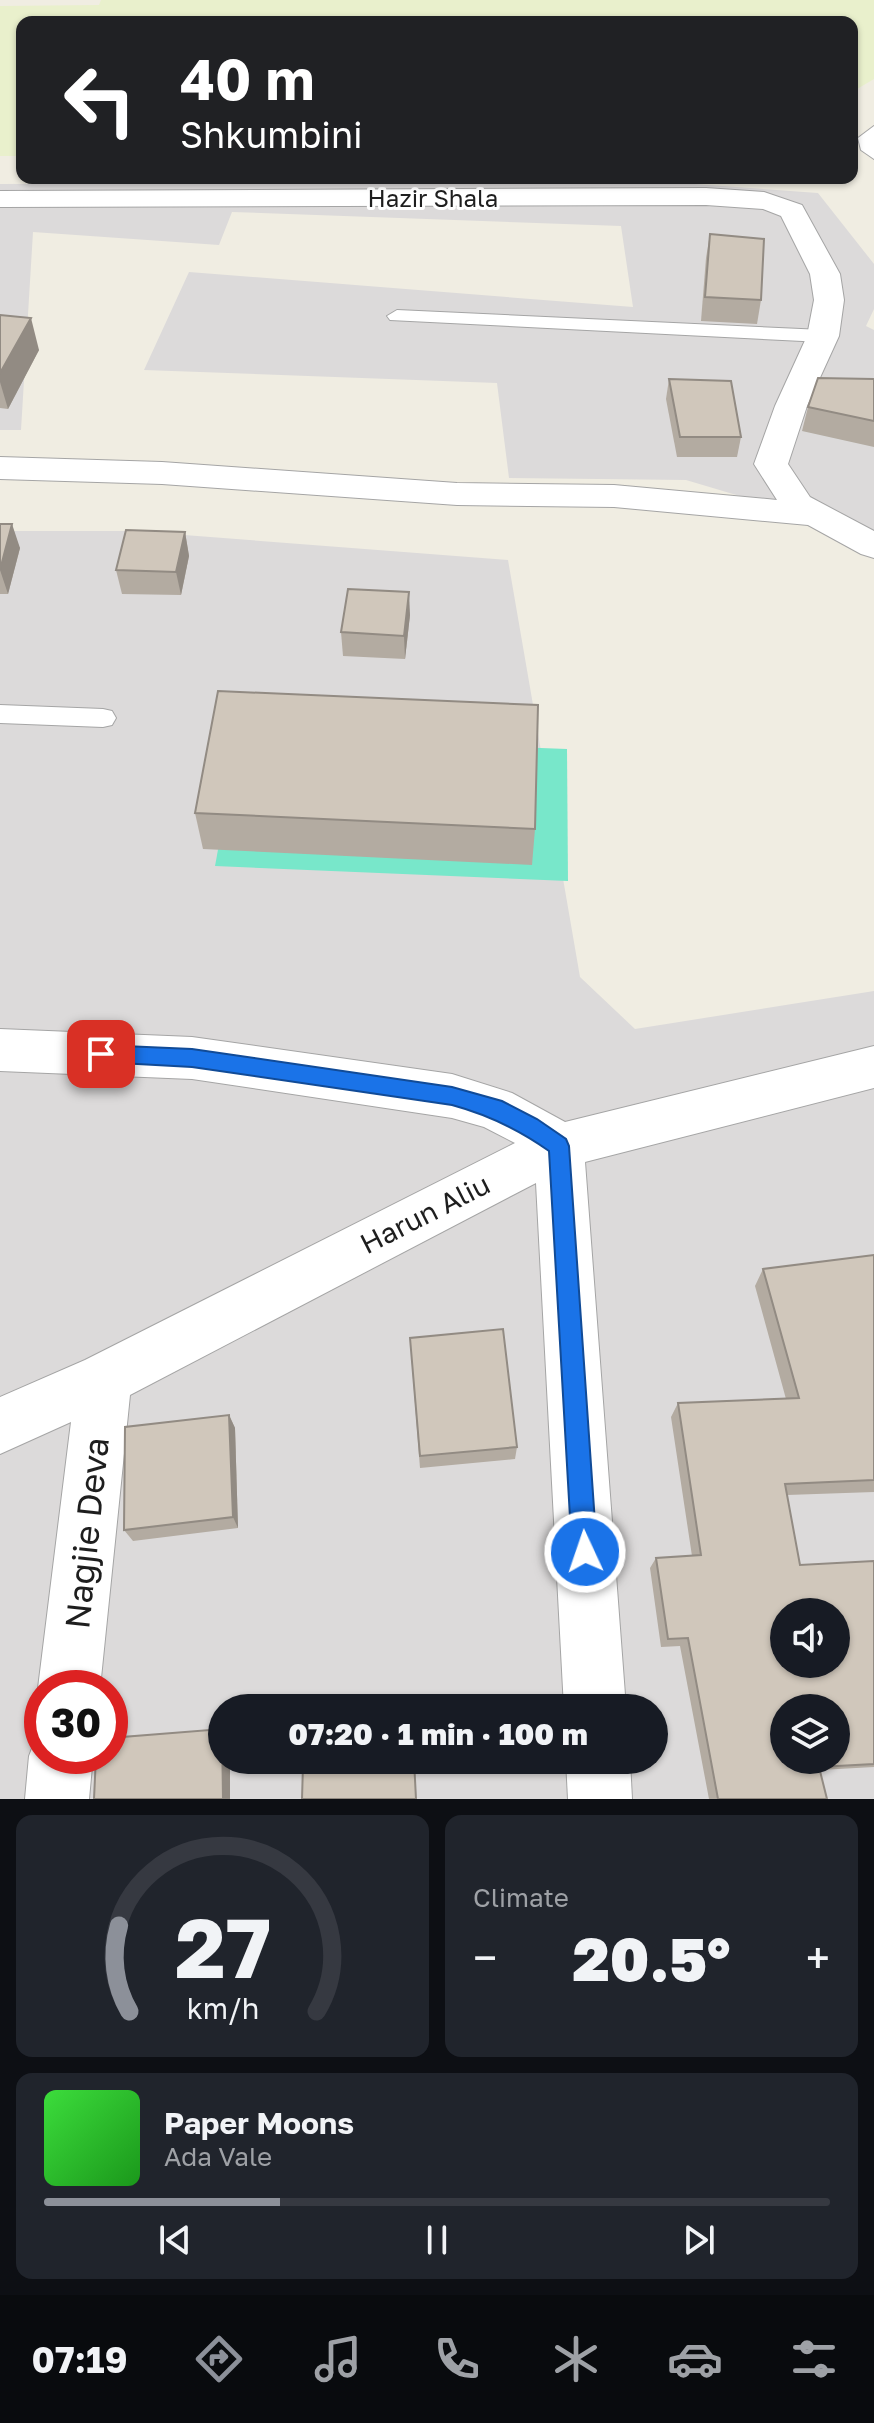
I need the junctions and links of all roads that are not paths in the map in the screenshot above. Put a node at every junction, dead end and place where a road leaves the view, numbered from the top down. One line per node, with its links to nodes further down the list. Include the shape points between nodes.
1 (874, 131): 2 (lane, via 866,138)
2 (874, 154)
3 (0, 199): 5 (street, Hazir Shala, via 763,200 792,211 825,274 829,300)
4 (397, 316): 5 (lane)
5 (823, 336): 7 (street, Hazir Shala, via 771,464 798,505)
6 (0, 468): 7 (street, via 162,473 457,494 614,496)
7 (812, 514): 8 (street, Hazir Shala)
8 (874, 546)
9 (0, 714): 10 (lane)
10 (103, 718)
11 (0, 1050): 13 (street, via 192,1058 452,1096 495,1108)
12 (874, 1067): 13 (street, Harun Aliu)
13 (559, 1146): 14 (street, Harun Aliu); 17 (street)
14 (104, 1379): 15 (street, Harun Aliu); 16 (street, Nagjie Deva)
15 (0, 1426)
16 (71, 1670)
17 (594, 1694)
18 (59, 1774): 20 (street)
19 (599, 1774): 21 (street)
20 (57, 1799)
21 (600, 1799)

